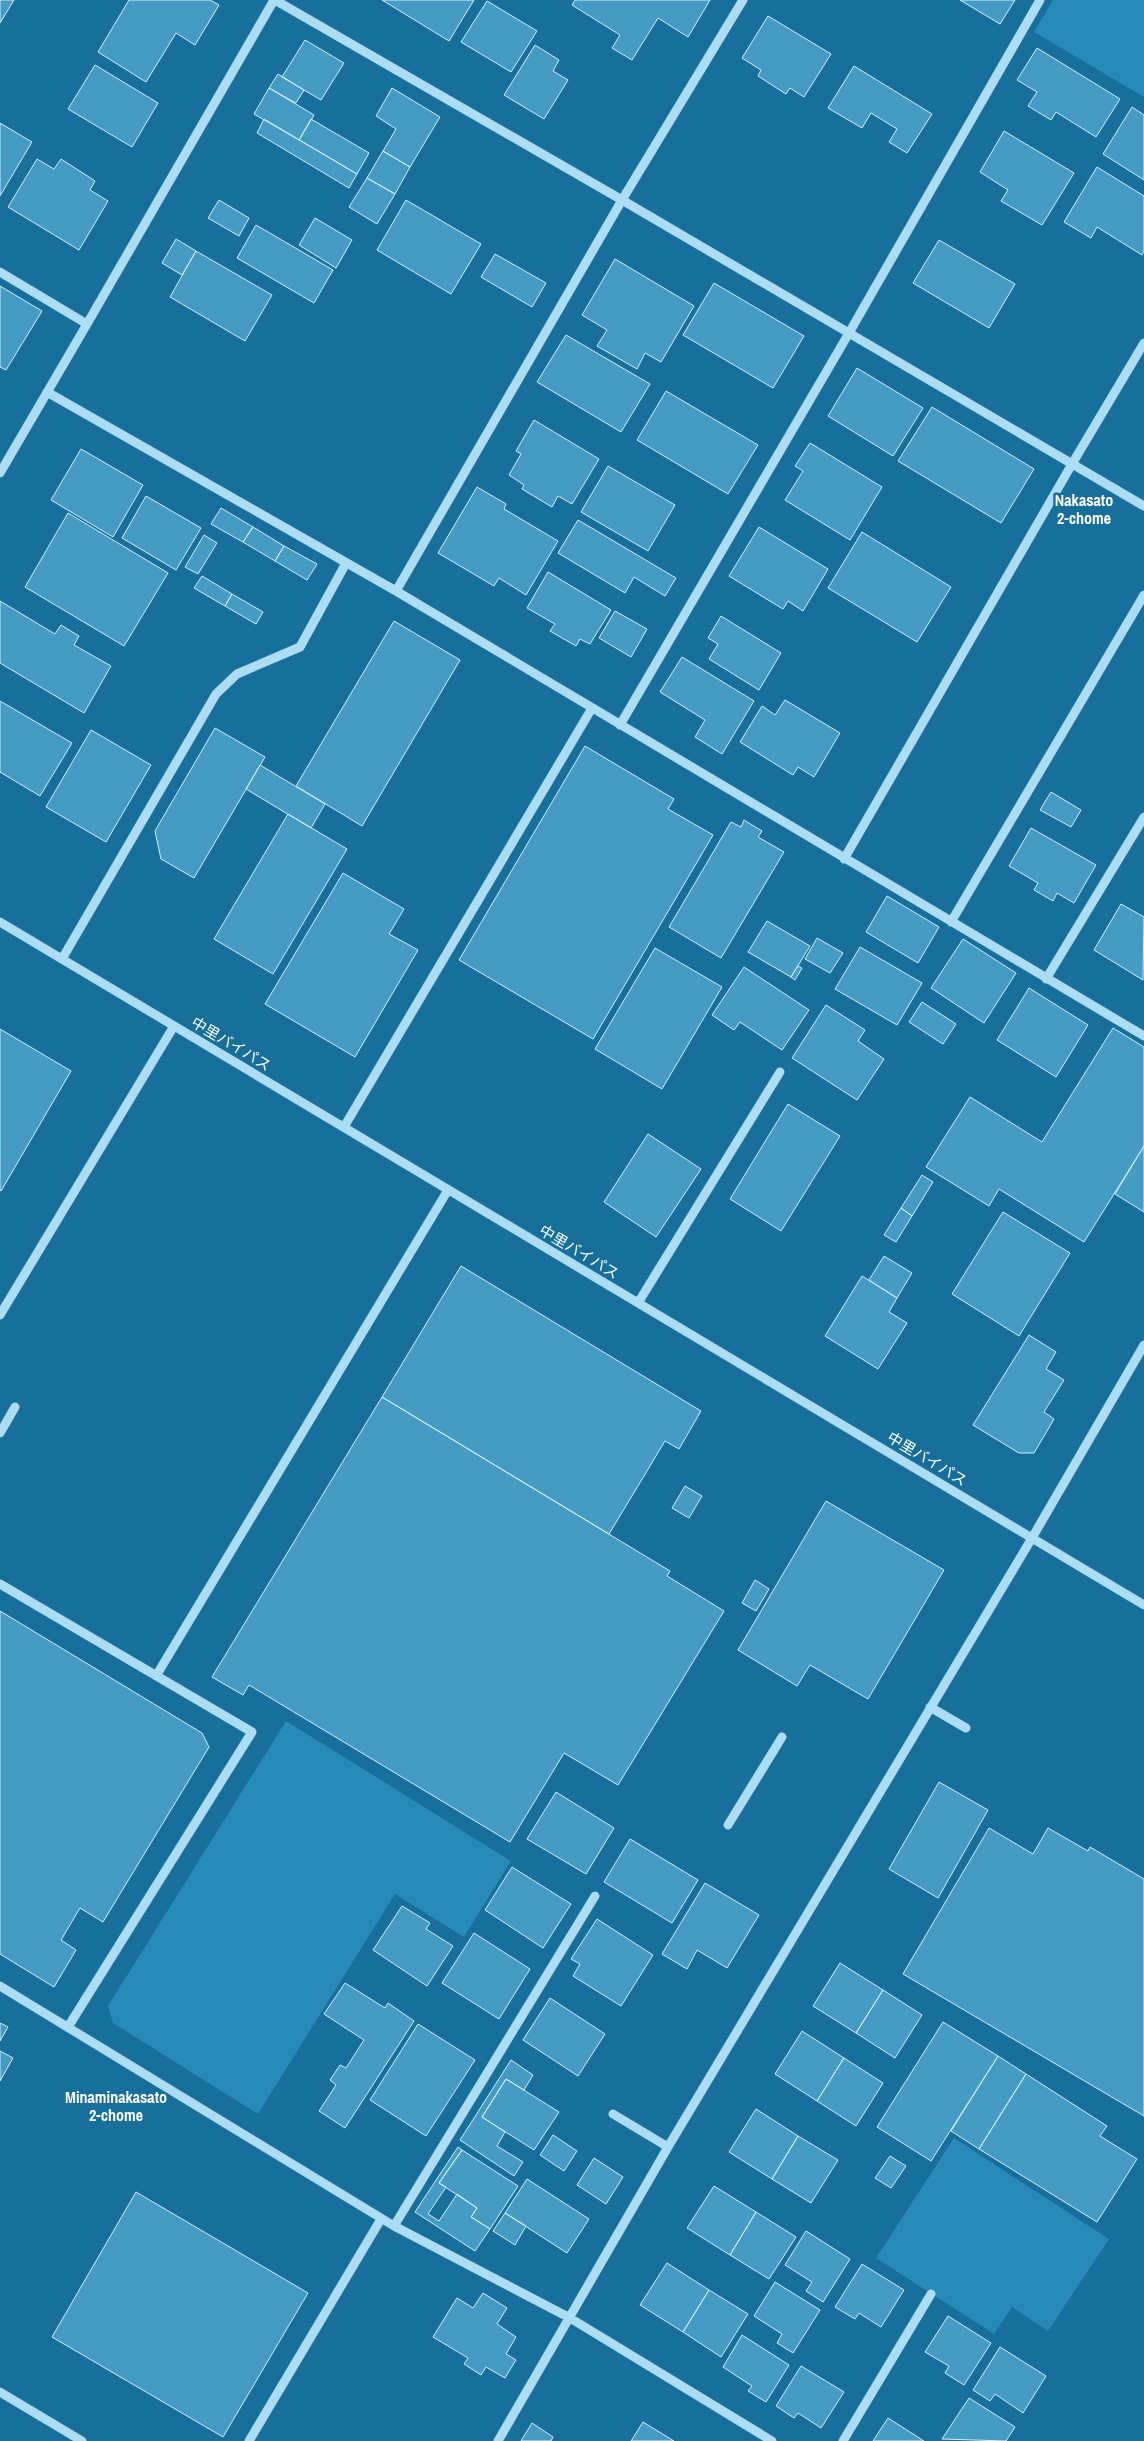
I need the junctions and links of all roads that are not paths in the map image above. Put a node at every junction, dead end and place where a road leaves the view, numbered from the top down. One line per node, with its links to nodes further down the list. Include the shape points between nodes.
1 (274, 0): 4 (street); 6 (street)
2 (743, 0): 4 (street)
3 (1040, 0): 7 (street)
4 (622, 200): 7 (street); 14 (street)
5 (0, 272): 6 (street)
6 (87, 324): 9 (street)
7 (849, 333): 10 (street); 17 (street)
8 (1144, 343): 10 (street)
9 (47, 392): 11 (street); 13 (street)
10 (1072, 464): 12 (street); 19 (street)
11 (0, 473)
12 (1144, 506)
13 (346, 563): 14 (street); 22 (street, via 300,647 237,674 216,694)
14 (396, 591): 16 (street)
15 (1144, 596): 21 (street)
16 (592, 708): 17 (street); 27 (street)
17 (620, 725): 19 (street)
18 (1144, 817): 23 (street)
19 (844, 859): 21 (street)
20 (0, 922): 22 (street, 中里バイパス)
21 (951, 922): 23 (street)
22 (62, 959): 24 (street, 中里バイパス)
23 (1046, 979): 25 (street)
24 (174, 1026): 27 (street, 中里バイパス); 30 (street)
25 (1144, 1036)
26 (780, 1072): 29 (street)
27 (344, 1128): 28 (street, 中里バイパス)
28 (448, 1190): 29 (street, 中里バイパス); 37 (street)
29 (638, 1303): 34 (street, 中里バイパス)
30 (0, 1315)
31 (1144, 1345): 34 (street)
32 (15, 1407): 33 (street)
33 (0, 1432)
34 (1032, 1538): 36 (street, 中里バイパス); 38 (street)
35 (0, 1584): 37 (street)
36 (1144, 1605)
37 (156, 1676): 44 (street, via 252,1732)
38 (930, 1707): 39 (street); 46 (street)
39 (966, 1728)
40 (782, 1738): 41 (street)
41 (728, 1825)
42 (595, 1896): 48 (street)
43 (0, 1986): 44 (street)
44 (68, 2026): 47 (street)
45 (614, 2114): 46 (street)
46 (668, 2147): 50 (street)
47 (382, 2219): 48 (street); 53 (street)
48 (394, 2226): 50 (street)
49 (931, 2294): 56 (street)
50 (570, 2318): 54 (street); 55 (street)
51 (0, 2392): 52 (street)
52 (82, 2441)
53 (249, 2441)
54 (498, 2441)
55 (772, 2441)
56 (843, 2441)

